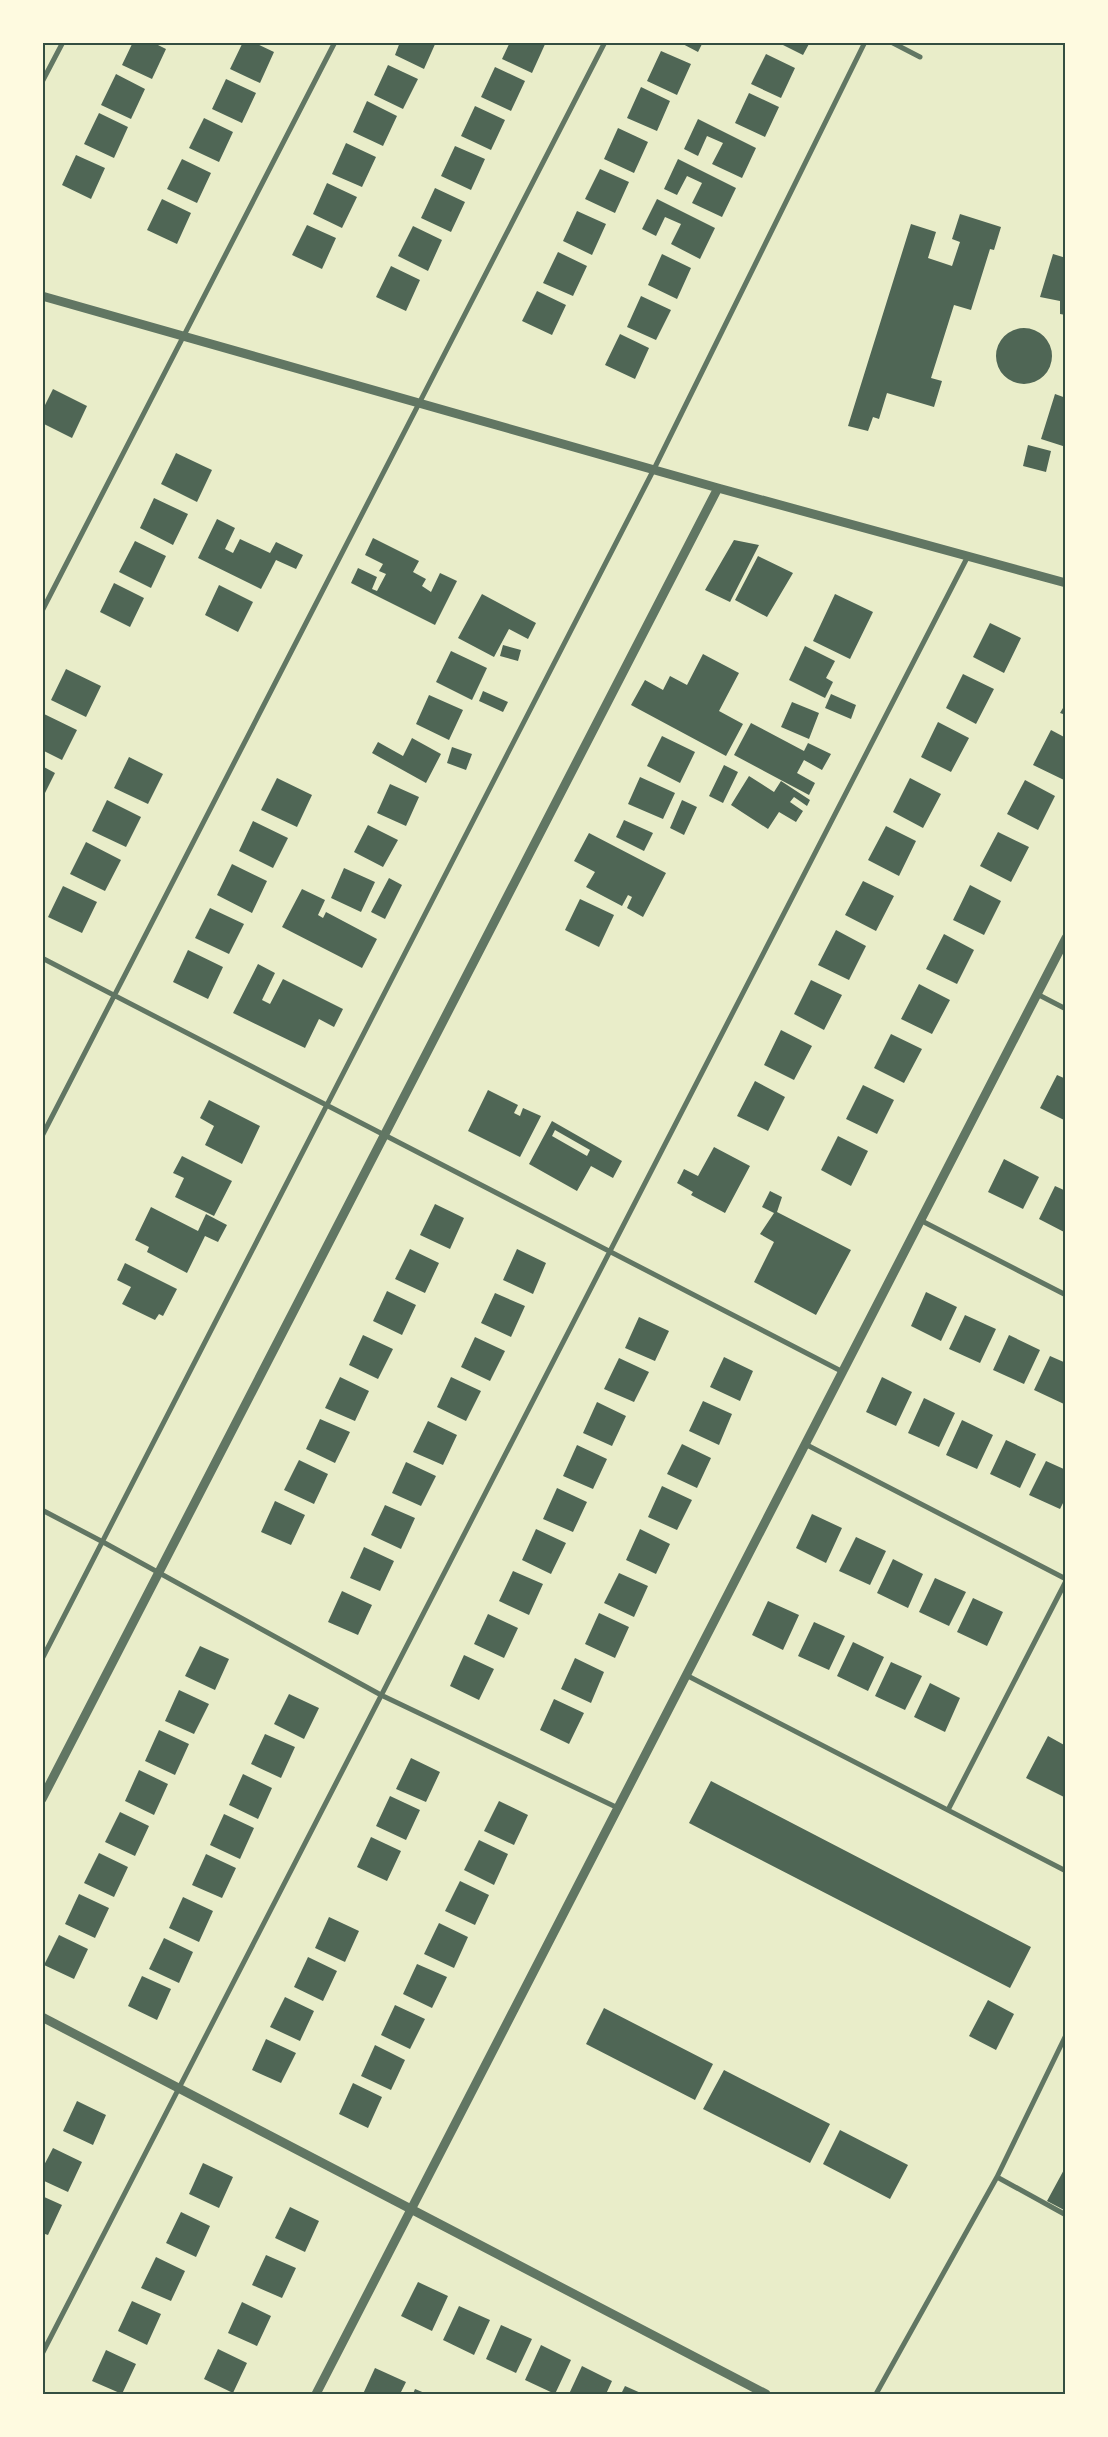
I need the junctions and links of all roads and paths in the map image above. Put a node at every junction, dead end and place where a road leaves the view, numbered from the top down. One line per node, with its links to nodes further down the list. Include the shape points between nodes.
1 (63, 42): 7 (street)
2 (335, 42): 9 (street)
3 (605, 42): 10 (street)
4 (865, 42): 11 (street)
5 (891, 42): 6 (street)
6 (920, 57)
7 (42, 82)
8 (42, 296): 9 (street)
9 (183, 337): 10 (street); 15 (street)
10 (418, 404): 11 (street); 19 (street)
11 (654, 469): 12 (street); 21 (street)
12 (718, 488): 13 (street); 22 (street)
13 (968, 555): 14 (street); 25 (street)
14 (1066, 583)
15 (42, 610)
16 (1066, 938): 18 (street)
17 (42, 958): 19 (street)
18 (1037, 994): 20 (street); 24 (street)
19 (115, 996): 21 (street); 23 (street)
20 (1066, 1009)
21 (328, 1105): 22 (street); 30 (street)
22 (386, 1134): 25 (street); 31 (street)
23 (42, 1136)
24 (920, 1220): 26 (street); 27 (street)
25 (610, 1252): 27 (street); 35 (street)
26 (1066, 1295)
27 (843, 1372): 28 (street)
28 (805, 1444): 32 (street); 34 (street)
29 (42, 1510): 30 (street)
30 (103, 1542): 31 (street); 33 (street)
31 (160, 1574): 35 (street); 36 (street)
32 (1066, 1580): 38 (street)
33 (42, 1659)
34 (686, 1675): 37 (street); 38 (street)
35 (381, 1695): 37 (street); 42 (street)
36 (42, 1799)
37 (618, 1808): 44 (street)
38 (948, 1810): 39 (street)
39 (1066, 1872)
40 (42, 2017): 42 (street)
41 (1066, 2036): 43 (street)
42 (178, 2089): 44 (street); 46 (street)
43 (998, 2177): 45 (street); 49 (street)
44 (410, 2209): 47 (street); 48 (street)
45 (1066, 2215)
46 (42, 2354)
47 (316, 2394)
48 (766, 2394)
49 (876, 2394)

